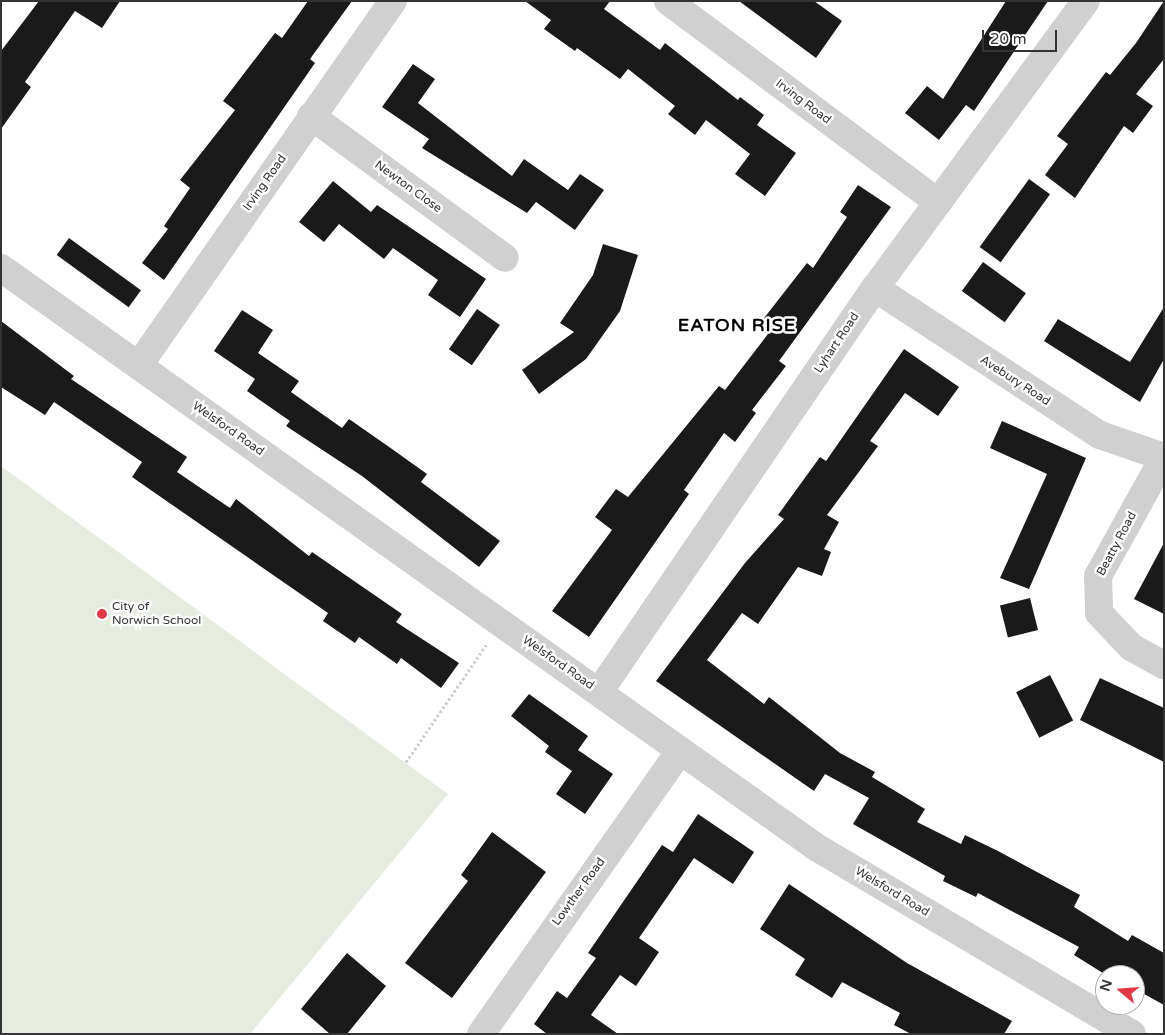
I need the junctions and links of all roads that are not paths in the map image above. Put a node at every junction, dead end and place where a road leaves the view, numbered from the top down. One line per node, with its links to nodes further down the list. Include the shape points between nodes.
1 (393, 1): 4 (street, Irving Road)
2 (668, 1): 5 (street, Irving Road)
3 (1086, 1): 5 (street, Lyhart Road)
4 (311, 116): 6 (street, Newton Close); 9 (street, Irving Road)
5 (938, 202): 8 (street, Lyhart Road)
6 (505, 258)
7 (1, 268): 9 (street, Welsford Road)
8 (875, 288): 10 (street, Avebury Road, via 1100,435); 12 (street, Lyhart Road)
9 (139, 365): 12 (street, Welsford Road)
10 (1164, 457): 11 (street, Beatty Road, via 1098,576 1099,613 1131,646)
11 (1164, 665)
12 (599, 692): 13 (street, Welsford Road)
13 (679, 752): 14 (street, Lowther Road); 15 (street, Welsford Road, via 816,847)
14 (481, 1034)
15 (1132, 1034)

